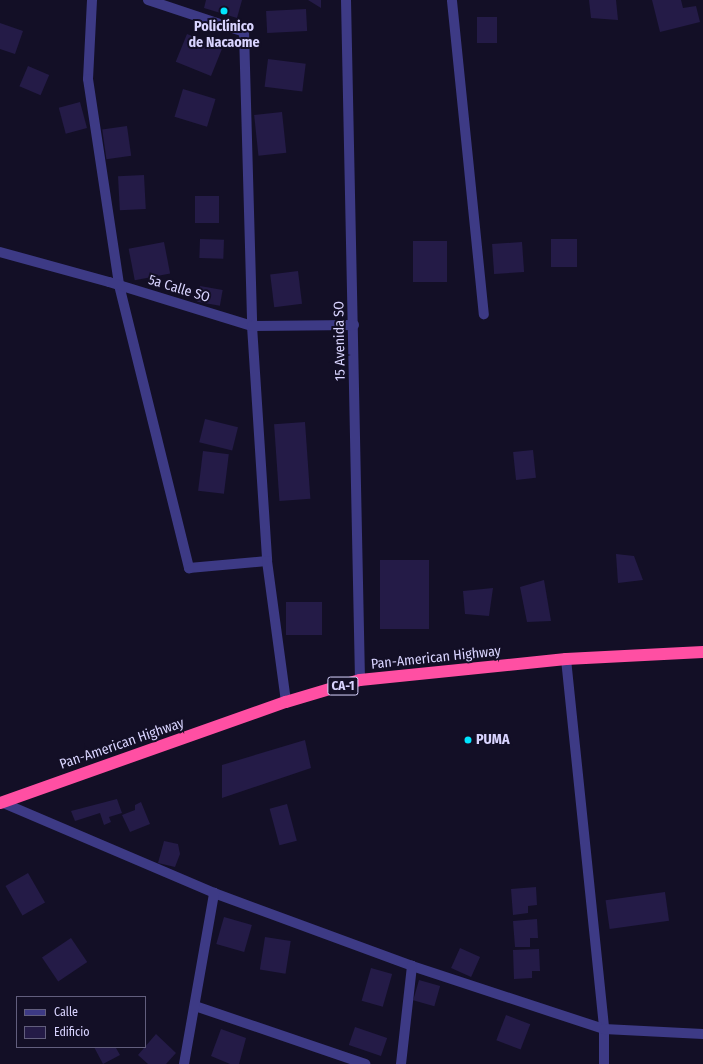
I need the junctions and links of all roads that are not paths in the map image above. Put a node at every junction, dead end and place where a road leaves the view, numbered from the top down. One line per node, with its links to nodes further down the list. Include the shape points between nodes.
1 (92, 0): 6 (street, via 88,79)
2 (148, 0): 9 (street, via 244,32)
3 (346, 0): 8 (street, 15 Avenida SO)
4 (454, 0): 7 (street)
5 (0, 252): 6 (street, 5a Calle SO)
6 (119, 285): 9 (street, 5a Calle SO); 10 (street, via 189,568)
7 (484, 314)
8 (354, 325): 9 (street, 5a Calle SO); 13 (street, 15 Avenida SO)
9 (252, 326): 10 (street)
10 (267, 561): 14 (street)
11 (703, 652): 12 (highway, Pan-American Highway / CA-1)
12 (566, 659): 13 (highway, Pan-American Highway / CA-1); 19 (street)
13 (360, 680): 14 (highway, Pan-American Highway / CA-1)
14 (286, 702): 15 (highway, Pan-American Highway / CA-1)
15 (0, 803): 16 (street)
16 (214, 893): 17 (street); 18 (street)
17 (412, 966): 19 (street); 23 (street)
18 (195, 1006): 21 (street); 22 (street)
19 (604, 1029): 20 (street); 24 (street)
20 (703, 1034)
21 (184, 1064)
22 (365, 1064)
23 (401, 1064)
24 (604, 1064)

